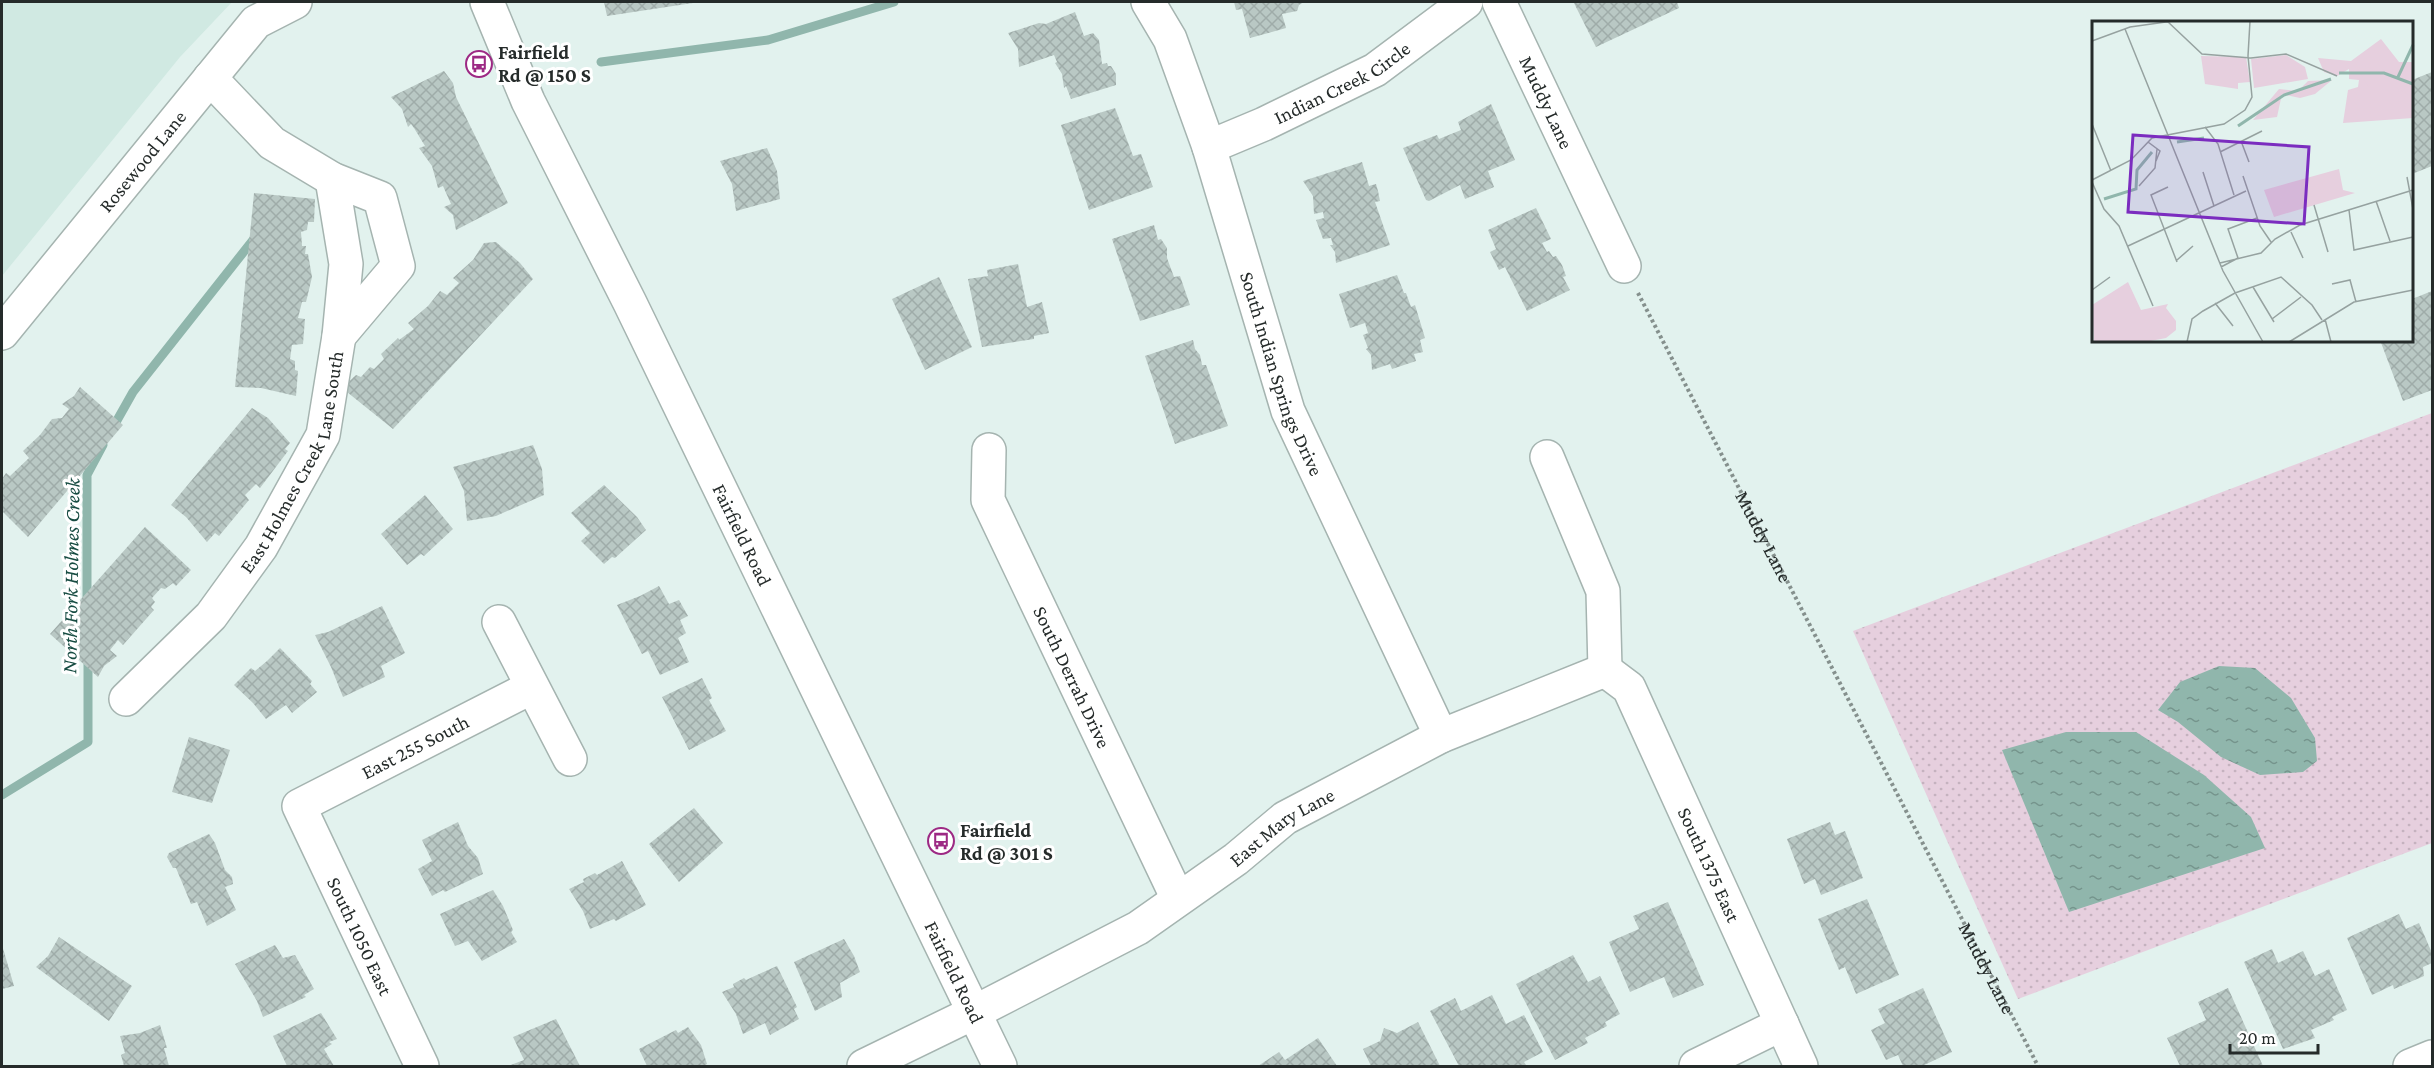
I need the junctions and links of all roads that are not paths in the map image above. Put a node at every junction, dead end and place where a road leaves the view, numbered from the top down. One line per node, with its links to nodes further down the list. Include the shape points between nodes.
1 (295, 2): 6 (street, Rosewood Lane, via 256,22)
2 (487, 2): 22 (street, Fairfield Road, via 528,101 630,303)
3 (1148, 2): 7 (street, South Indian Springs Drive, via 1170,39)
4 (1466, 2): 7 (street, Indian Creek Circle, via 1375,70)
5 (1499, 2): 9 (street, Muddy Lane)
6 (210, 78): 8 (street, via 272,143); 10 (street, Rosewood Lane)
7 (1209, 147): 18 (street, South Indian Springs Drive, via 1288,411)
8 (332, 179): 11 (street, East Holmes Creek Lane South, via 346,264); 11 (street, via 380,198 398,266)
9 (1624, 266)
10 (2, 333)
11 (339, 336): 17 (street, East Holmes Creek Lane South, via 323,435 261,547 211,616)
12 (989, 450): 21 (street, South Derrah Drive, via 988,500)
13 (1547, 457): 15 (street, via 1603,591)
14 (499, 622): 16 (street)
15 (1605, 670): 18 (street, East Mary Lane); 23 (street, South 1375 East, via 1629,688)
16 (532, 687): 19 (street); 20 (street, East 255 South)
17 (126, 699)
18 (1441, 736): 21 (street, East Mary Lane, via 1285,818 1236,859)
19 (570, 759)
20 (299, 806): 25 (street, South 1050 East)
21 (1178, 899): 22 (street, East Mary Lane, via 1138,928)
22 (973, 1013): 26 (street, East Mary Lane); 27 (street, Fairfield Road)
23 (1782, 1024): 28 (street); 29 (street, South 1375 East)
24 (2433, 1057): 30 (street)
25 (422, 1066)
26 (864, 1066)
27 (1000, 1066)
28 (1696, 1066)
29 (1801, 1066)
30 (2410, 1066)

